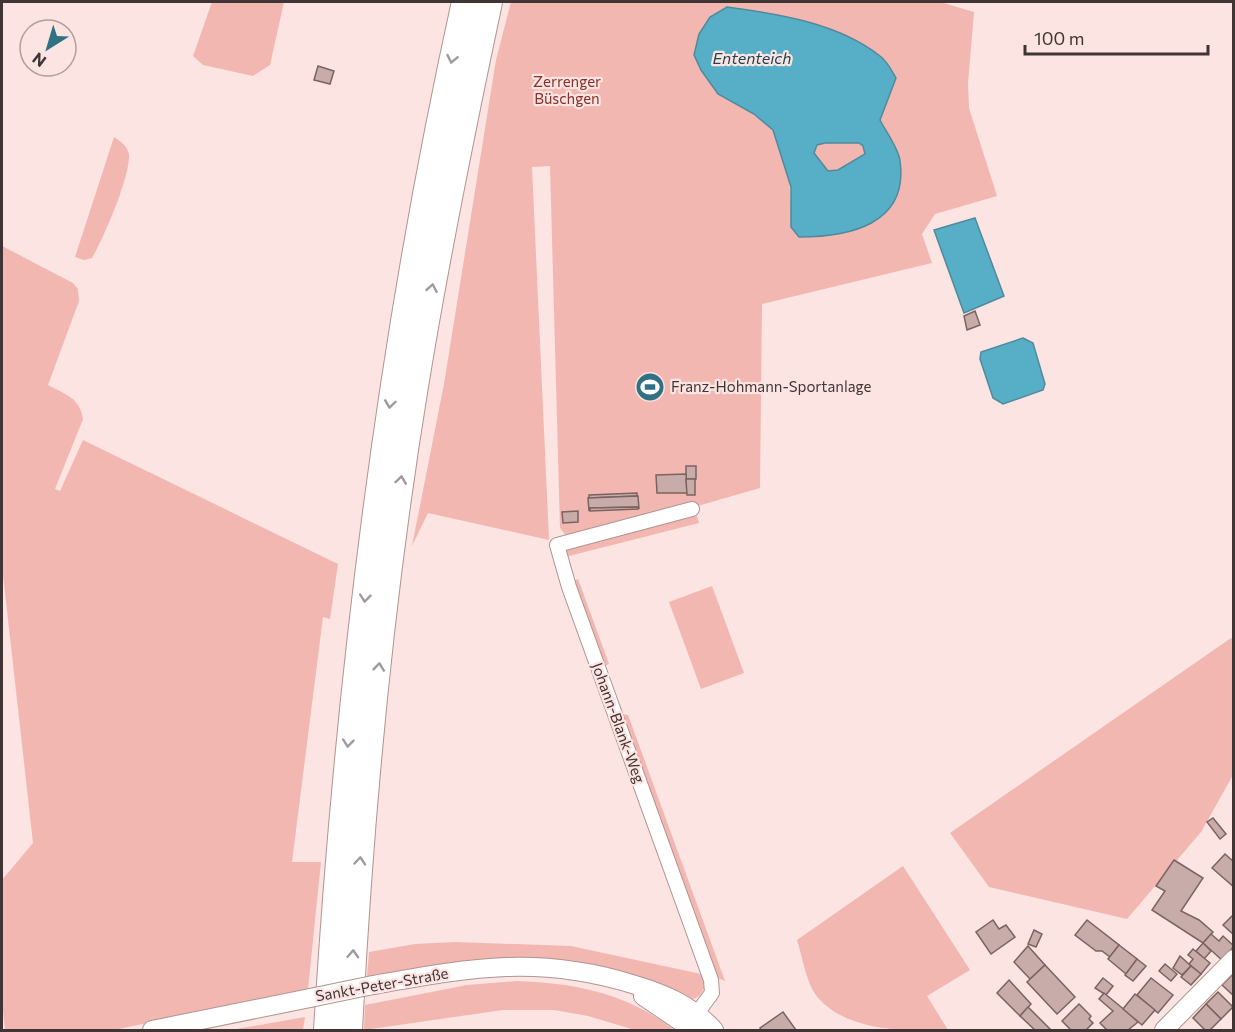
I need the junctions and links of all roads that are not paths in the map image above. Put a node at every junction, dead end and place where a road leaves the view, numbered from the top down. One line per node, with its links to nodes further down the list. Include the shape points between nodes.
1 (465, 2): 7 (highway, one-way to 7, via 404,310 371,535 345,773)
2 (489, 2): 8 (highway, one-way to 2, via 367,777 393,538 444,215)
3 (692, 509): 5 (street, Johann-Blank-Weg, via 557,545 711,980 712,993)
4 (1233, 959): 10 (street)
5 (693, 1023): 6 (street, Sankt-Peter-Straße, bridge, via 650,989 545,966 502,966 368,986); 9 (street, Sankt-Peter-Straße)
6 (152, 1030)
7 (327, 1030)
8 (349, 1030)
9 (714, 1030)
10 (1164, 1030)

